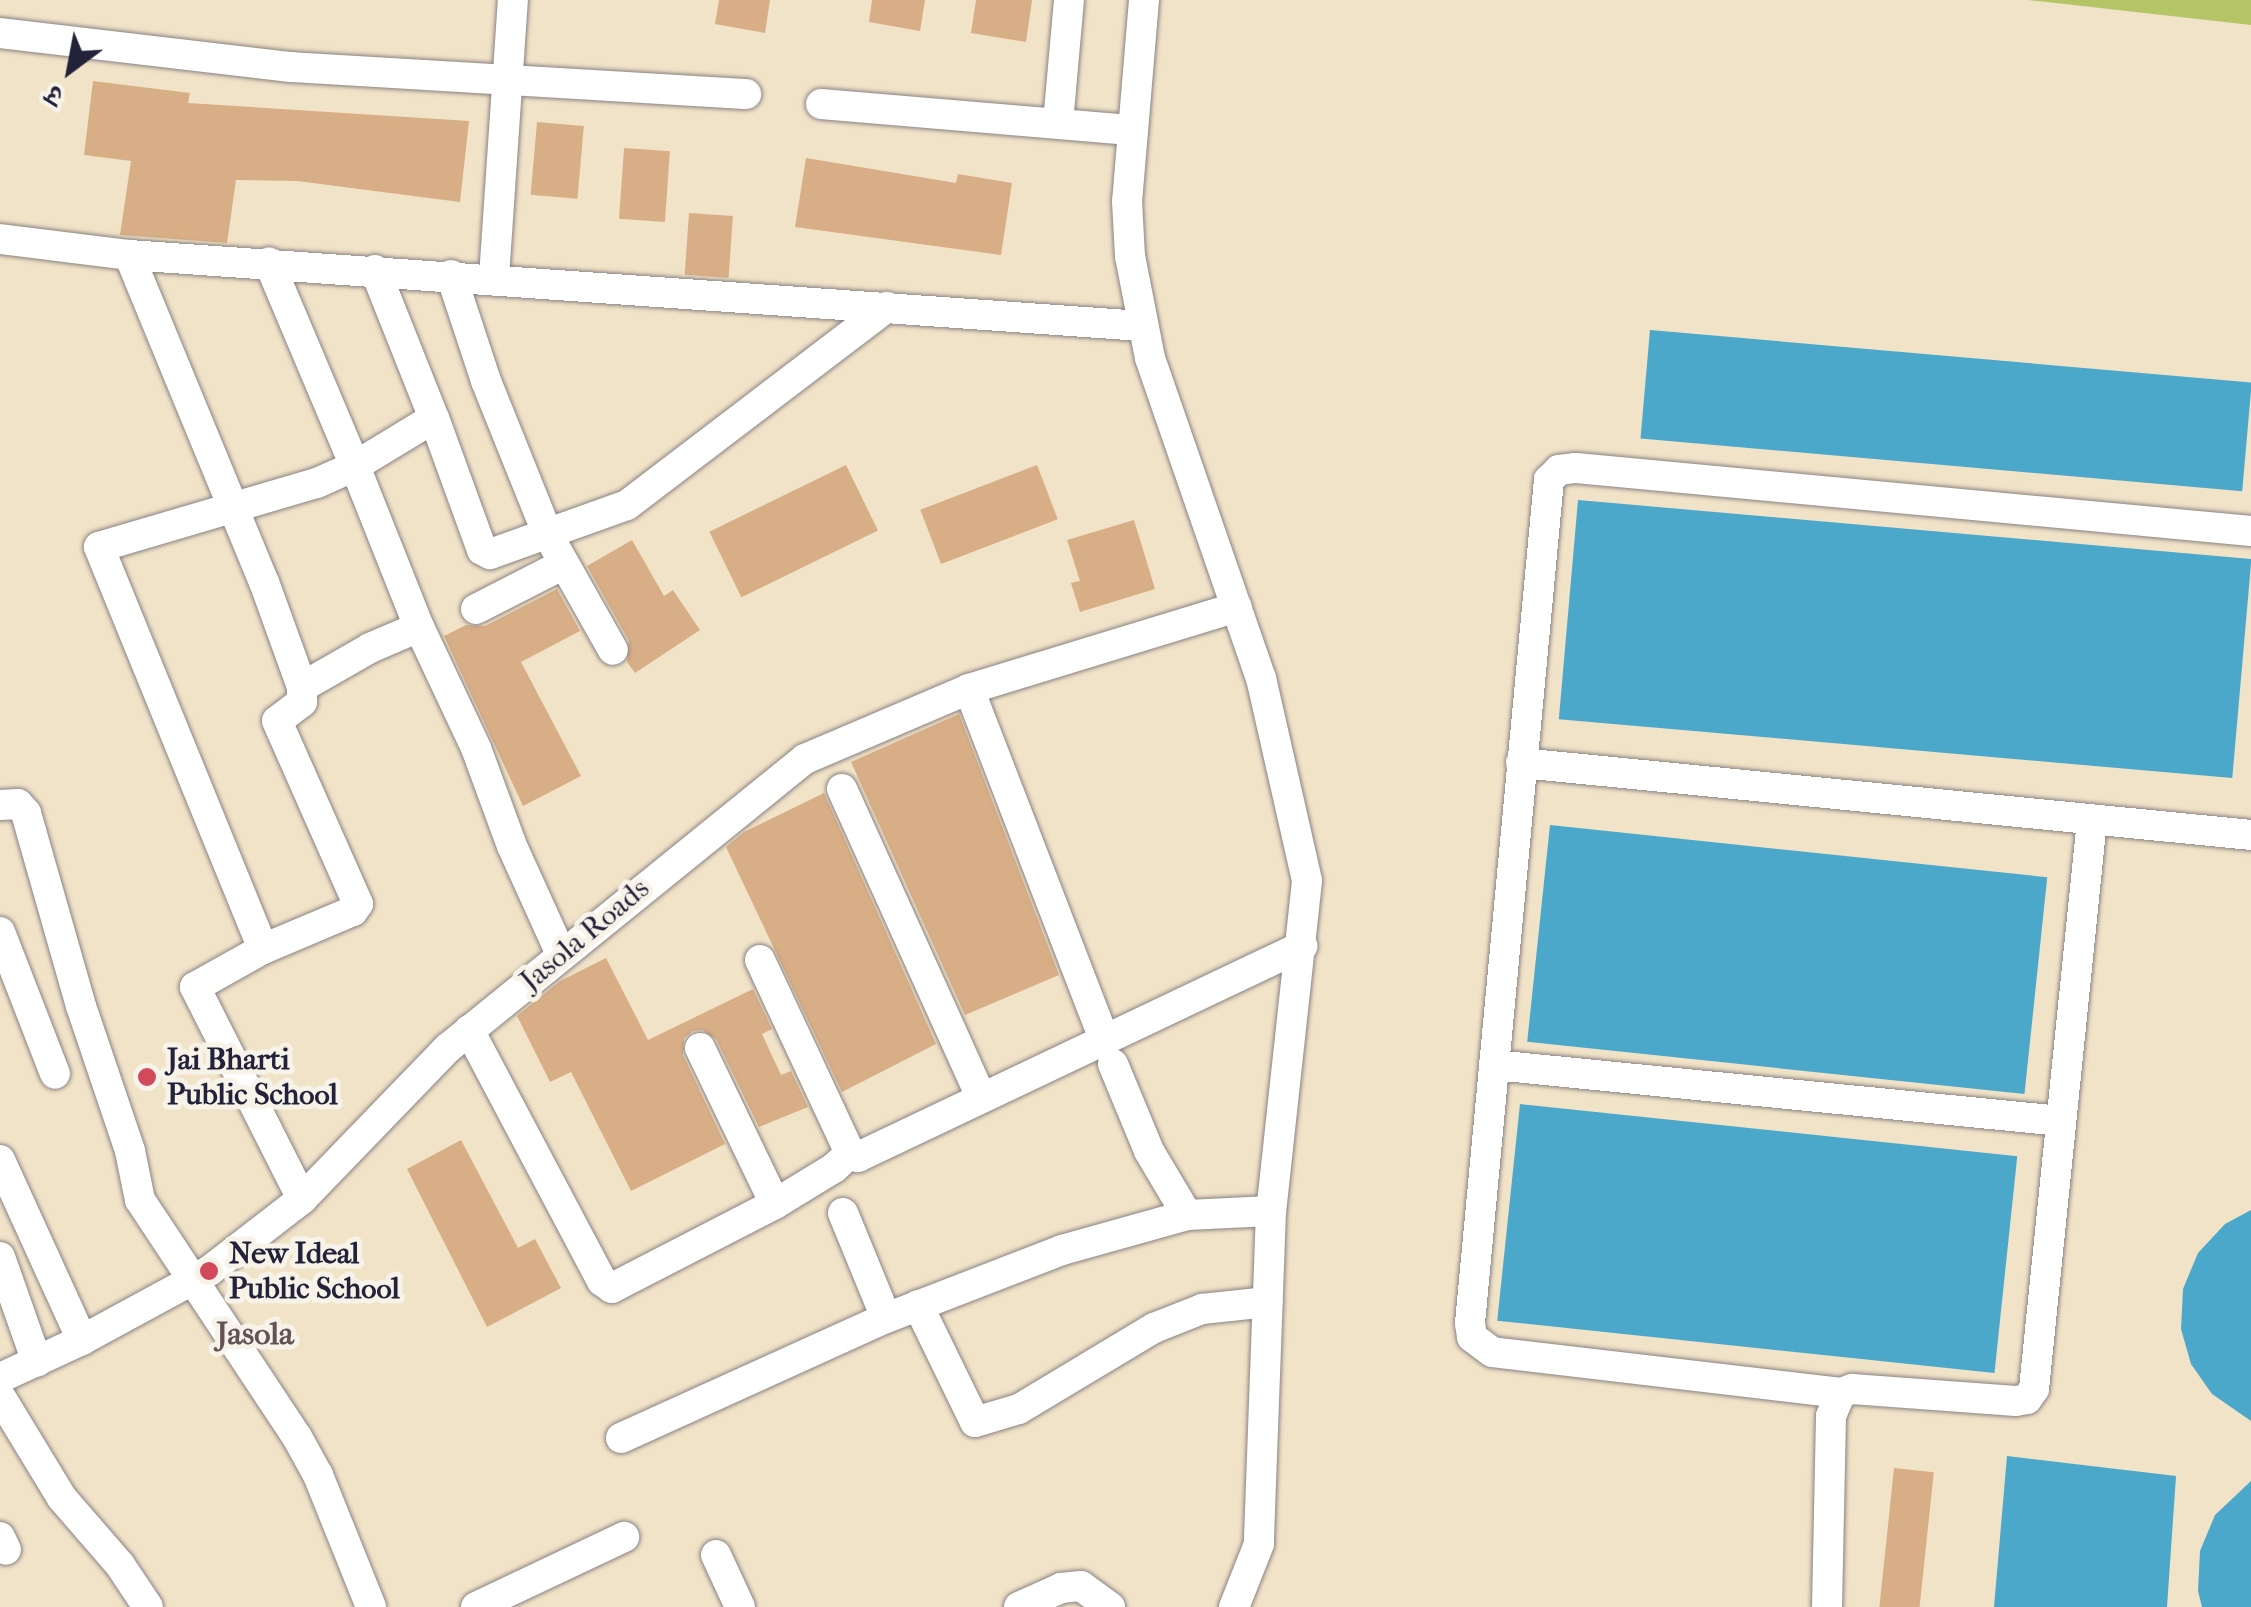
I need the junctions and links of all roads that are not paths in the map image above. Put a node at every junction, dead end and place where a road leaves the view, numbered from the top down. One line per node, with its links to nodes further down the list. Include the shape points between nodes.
1 (514, 0): 5 (street)
2 (1070, 0): 8 (street)
3 (1144, 0): 9 (street)
4 (0, 33): 5 (street, via 291,67)
5 (511, 83): 6 (street); 15 (street)
6 (746, 94)
7 (821, 104): 8 (street)
8 (1058, 123): 9 (street)
9 (1133, 130): 17 (street, via 1127,201)
10 (0, 239): 11 (street)
11 (129, 255): 12 (street); 20 (street)
12 (268, 262): 13 (street); 19 (street)
13 (375, 270): 14 (street); 18 (street)
14 (450, 275): 15 (street); 22 (street)
15 (494, 278): 16 (street)
16 (887, 307): 17 (street); 22 (street, via 628,505)
17 (1143, 326): 24 (street)
18 (434, 418): 19 (street); 22 (street, via 485,554)
19 (355, 466): 20 (street); 26 (street)
20 (232, 507): 28 (street); 37 (street, via 99,548)
21 (2251, 531): 30 (street, via 1559,470 1545,491)
22 (546, 533): 23 (street)
23 (562, 565): 25 (street); 27 (street)
24 (1236, 607): 29 (street, Jasola Roads); 36 (street, via 1261,678 1307,881)
25 (476, 608)
26 (418, 627): 28 (street); 38 (street)
27 (613, 650)
28 (302, 687): 37 (street, via 302,702 277,721 358,904)
29 (969, 689): 38 (street, Jasola Roads, via 806,759); 42 (street)
30 (1520, 763): 33 (street); 43 (street)
31 (842, 789): 45 (street)
32 (0, 805): 55 (street, via 18,804 26,813 140,1200)
33 (2092, 820): 34 (street); 46 (street)
34 (2251, 835)
35 (0, 932): 44 (street)
36 (1302, 946): 42 (street); 51 (street)
37 (264, 950): 49 (street, via 198,983 196,992)
38 (562, 954): 40 (street, Jasola Roads)
39 (760, 960): 47 (street)
40 (470, 1030): 49 (street, Jasola Roads); 50 (street, via 607,1286 620,1287)
41 (700, 1048): 50 (street)
42 (1108, 1051): 45 (street); 53 (street, via 1149,1151)
43 (1494, 1065): 46 (street); 62 (street, via 1470,1324 1481,1348)
44 (55, 1074)
45 (981, 1097): 47 (street, via 867,1157)
46 (2060, 1121): 62 (street, via 2036,1379 2027,1398)
47 (850, 1153): 50 (street)
48 (0, 1160): 59 (street)
49 (302, 1199): 55 (street, Jasola Roads)
50 (775, 1204)
51 (1271, 1211): 53 (street); 56 (street)
52 (842, 1213): 58 (street)
53 (1187, 1215): 57 (street, via 1062,1250)
54 (0, 1257): 60 (street)
55 (192, 1280): 59 (street, Jasola Roads); 68 (street, via 318,1475)
56 (1268, 1302): 57 (street, via 1202,1309 1154,1328 1019,1409 974,1422); 73 (street, via 1259,1544)
57 (918, 1305): 58 (street)
58 (886, 1318): 64 (street)
59 (82, 1340): 60 (street, Jasola Roads)
60 (37, 1362): 61 (street, Jasola Roads)
61 (0, 1378)
62 (1841, 1393): 74 (street, via 1831,1416)
63 (0, 1396): 67 (street, via 69,1508)
64 (621, 1438)
65 (624, 1538): 69 (street)
66 (716, 1555): 70 (street)
67 (148, 1607)
68 (371, 1607)
69 (476, 1607)
70 (740, 1607)
71 (1020, 1607): 72 (street, via 1082,1586)
72 (1110, 1607)
73 (1234, 1607)
74 (1827, 1607)

